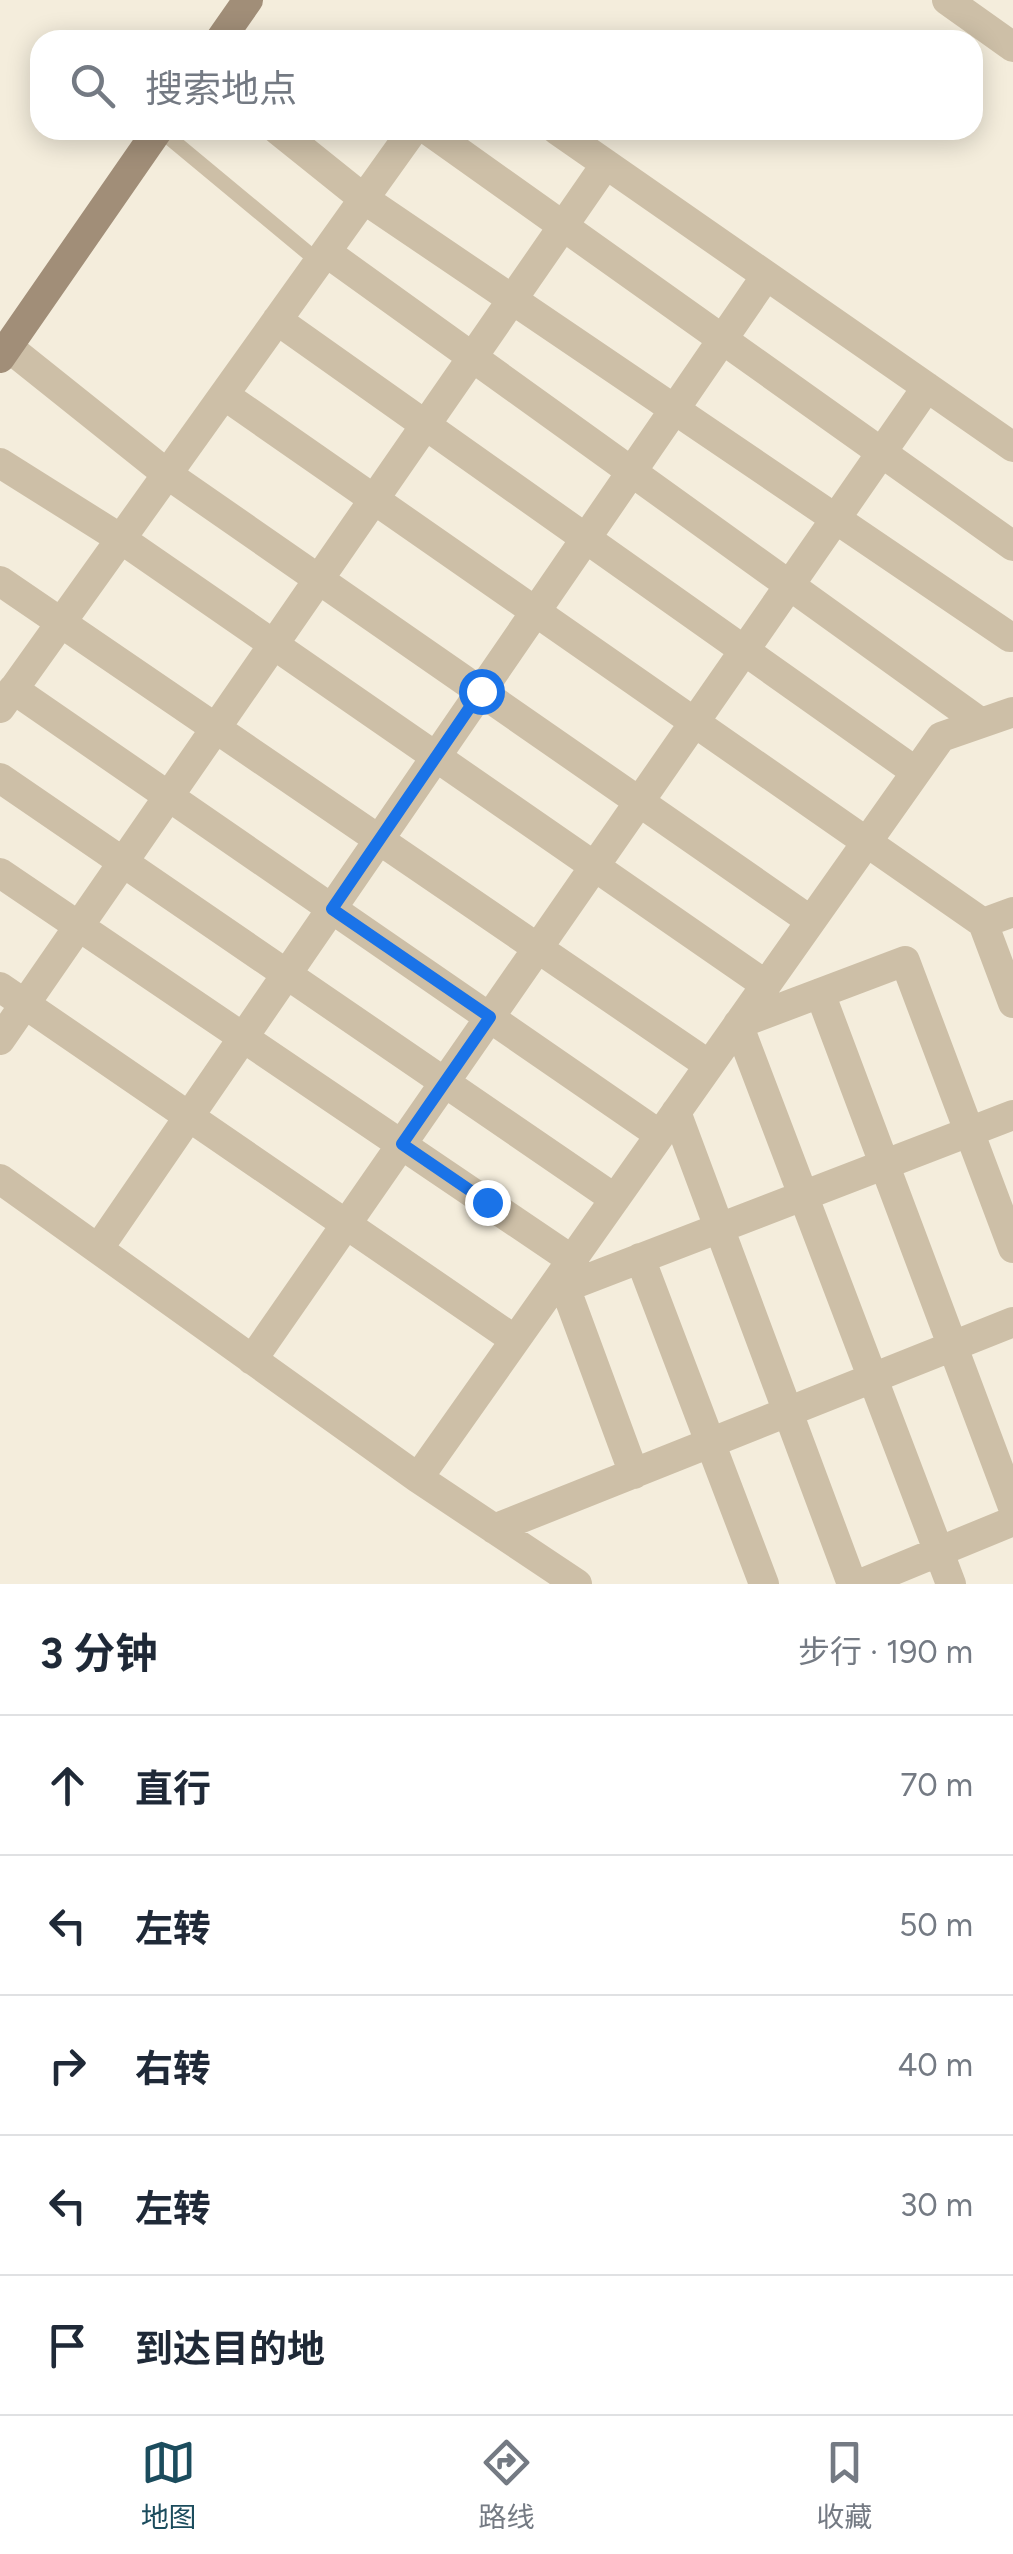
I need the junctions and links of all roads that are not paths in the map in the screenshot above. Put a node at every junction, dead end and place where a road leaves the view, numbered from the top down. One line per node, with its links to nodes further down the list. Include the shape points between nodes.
1 (248, 0): 3 (street)
2 (947, 0): 4 (street)
3 (227, 30)
4 (1013, 47)
5 (152, 140): 19 (street)
6 (172, 140): 14 (lane)
7 (290, 140): 12 (street)
8 (406, 140): 12 (street)
9 (442, 140): 13 (street)
10 (571, 140): 11 (street)
11 (606, 164): 13 (street); 15 (street)
12 (364, 199): 14 (street); 16 (street)
13 (563, 226): 16 (street); 18 (street)
14 (322, 257): 17 (street); 20 (street)
15 (766, 276): 18 (street); 21 (street)
16 (512, 300): 20 (street); 23 (street)
17 (277, 320): 22 (street); 24 (street)
18 (722, 340): 23 (street); 26 (street)
19 (4, 352): 29 (street)
20 (472, 357): 24 (street); 28 (street)
21 (927, 387): 25 (street); 26 (street)
22 (224, 394): 29 (street); 30 (street)
23 (674, 410): 28 (street); 31 (street)
24 (426, 425): 30 (street); 32 (street)
25 (1013, 447)
26 (882, 453): 31 (street); 34 (street)
27 (0, 463): 33 (street)
28 (632, 472): 32 (street); 37 (street)
29 (167, 474): 33 (street); 35 (street)
30 (374, 500): 35 (street); 38 (street)
31 (836, 519): 37 (street); 40 (street)
32 (586, 538): 38 (street); 42 (street)
33 (120, 540): 39 (street); 41 (street)
34 (1013, 546)
35 (319, 579): 41 (street); 43 (street)
36 (0, 581): 39 (street)
37 (790, 585): 42 (street); 45 (street)
38 (536, 612): 43 (street); 46 (street)
39 (62, 621): 44 (street); 47 (street)
40 (1010, 636)
41 (274, 645): 47 (street); 48 (street)
42 (744, 650): 46 (street); 49 (street)
43 (481, 691): 48 (street); 52 (street)
44 (6, 699): 51 (street)
45 (1003, 722): 49 (street, via 941,736)
46 (694, 724): 52 (street); 54 (street)
47 (216, 728): 51 (street); 53 (street)
48 (436, 757): 53 (street); 56 (street)
49 (916, 772): 54 (street)
50 (0, 778): 55 (street)
51 (168, 796): 55 (street); 58 (street)
52 (640, 802): 56 (street); 60 (street)
53 (380, 839): 58 (street); 63 (street)
54 (865, 844): 60 (street); 61 (street)
55 (123, 862): 62 (street); 64 (street)
56 (594, 866): 63 (street); 65 (street)
57 (0, 872): 62 (street)
58 (332, 909): 64 (street); 69 (street)
59 (1013, 912): 61 (street)
60 (811, 920): 65 (street)
61 (983, 923): 68 (street)
62 (79, 926): 67 (street); 71 (street)
63 (538, 948): 69 (street); 73 (street)
64 (287, 975): 71 (street); 74 (street)
65 (766, 985): 70 (street)
66 (820, 993): 70 (street); 78 (street, via 905,961); 80 (street)
67 (12, 996): 72 (street); 76 (street)
68 (1013, 1003)
69 (490, 1017): 74 (street); 77 (street)
70 (738, 1024): 73 (street); 82 (street)
71 (243, 1037): 76 (street); 79 (street)
72 (0, 1040)
73 (709, 1065): 77 (street)
74 (444, 1082): 79 (street); 83 (street)
75 (1013, 1115): 78 (street)
76 (189, 1117): 84 (street); 87 (street)
77 (668, 1124): 83 (street); 85 (street)
78 (970, 1132): 80 (street); 86 (street)
79 (402, 1144): 84 (street); 89 (street)
80 (885, 1164): 82 (street); 92 (street)
81 (0, 1179): 87 (street)
82 (804, 1196): 85 (street); 94 (street)
83 (615, 1199): 89 (street)
84 (346, 1224): 91 (street); 93 (street)
85 (719, 1228): 88 (street); 95 (street)
86 (1013, 1248)
87 (98, 1249): 93 (street)
88 (640, 1258): 89 (street); 96 (street)
89 (562, 1280): 91 (street); 97 (street)
90 (1013, 1322): 92 (street)
91 (515, 1340): 98 (street)
92 (953, 1346): 94 (street); 99 (street)
93 (252, 1360): 98 (street)
94 (873, 1378): 95 (street); 102 (street)
95 (788, 1412): 96 (street); 105 (street)
96 (711, 1443): 97 (street); 104 (street)
97 (634, 1474): 101 (street)
98 (418, 1478): 101 (street)
99 (1013, 1507)
100 (1013, 1521): 102 (street)
101 (494, 1529): 103 (street)
102 (938, 1552): 106 (street); 107 (street)
103 (577, 1584)
104 (764, 1584)
105 (852, 1584)
106 (860, 1584)
107 (951, 1584)

